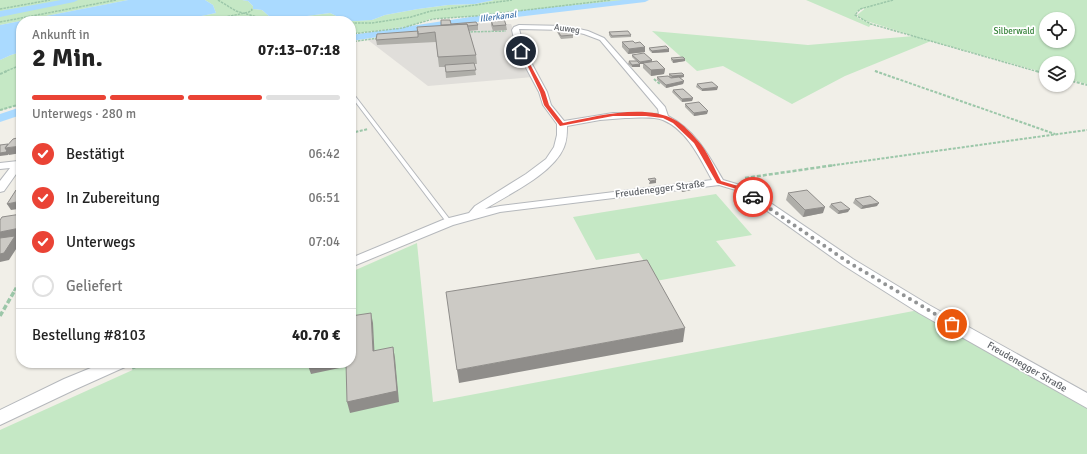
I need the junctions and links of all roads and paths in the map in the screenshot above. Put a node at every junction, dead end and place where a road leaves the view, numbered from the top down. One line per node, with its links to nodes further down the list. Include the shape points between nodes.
1 (50, 0): 8 (path)
2 (116, 0): 10 (path)
3 (218, 0): 9 (path)
4 (512, 0): 15 (path)
5 (611, 0): 18 (path, via 433,19 402,28)
6 (893, 0): 23 (path, via 860,9 855,14 871,24)
7 (251, 8): 9 (path, via 250,12)
8 (0, 9)
9 (243, 13): 11 (path); 12 (path)
10 (32, 16)
11 (230, 16)
12 (254, 16)
13 (16, 19): 14 (path)
14 (0, 22)
15 (356, 24)
16 (515, 30): 17 (path); 32 (street, Auweg, via 519,27 556,27 586,32 602,39 662,109); 33 (street, via 521,51 543,92 547,105)
17 (463, 32)
18 (356, 33)
19 (379, 38): 20 (path)
20 (356, 41)
21 (16, 67): 24 (path)
22 (874, 71): 37 (path)
23 (1039, 72)
24 (0, 74)
25 (654, 79): 27 (path)
26 (1075, 82): 28 (path)
27 (660, 84)
28 (1087, 85)
29 (356, 100): 34 (lane)
30 (16, 105): 31 (path)
31 (0, 110)
32 (664, 117): 33 (street, Auweg, via 646,114 613,115); 42 (street, Auweg, via 675,122 697,142)
33 (562, 124): 44 (street, via 559,147 550,160 530,176 479,208)
34 (377, 127): 36 (path); 45 (lane)
35 (1087, 130): 37 (path)
36 (356, 132)
37 (1057, 134): 41 (path)
38 (16, 164): 39 (street)
39 (0, 166)
40 (16, 167): 43 (street)
41 (742, 178)
42 (719, 182): 44 (street, Freudenegger Straße, via 500,209); 50 (street, Freudenegger Straße, via 742,189 848,262 924,309)
43 (0, 189)
44 (474, 215): 45 (street, Freudenegger Straße)
45 (449, 222): 46 (street, Freudenegger Straße)
46 (356, 261)
47 (16, 287): 48 (path)
48 (0, 316)
49 (107, 368): 51 (street)
50 (1087, 401)
51 (0, 418)

